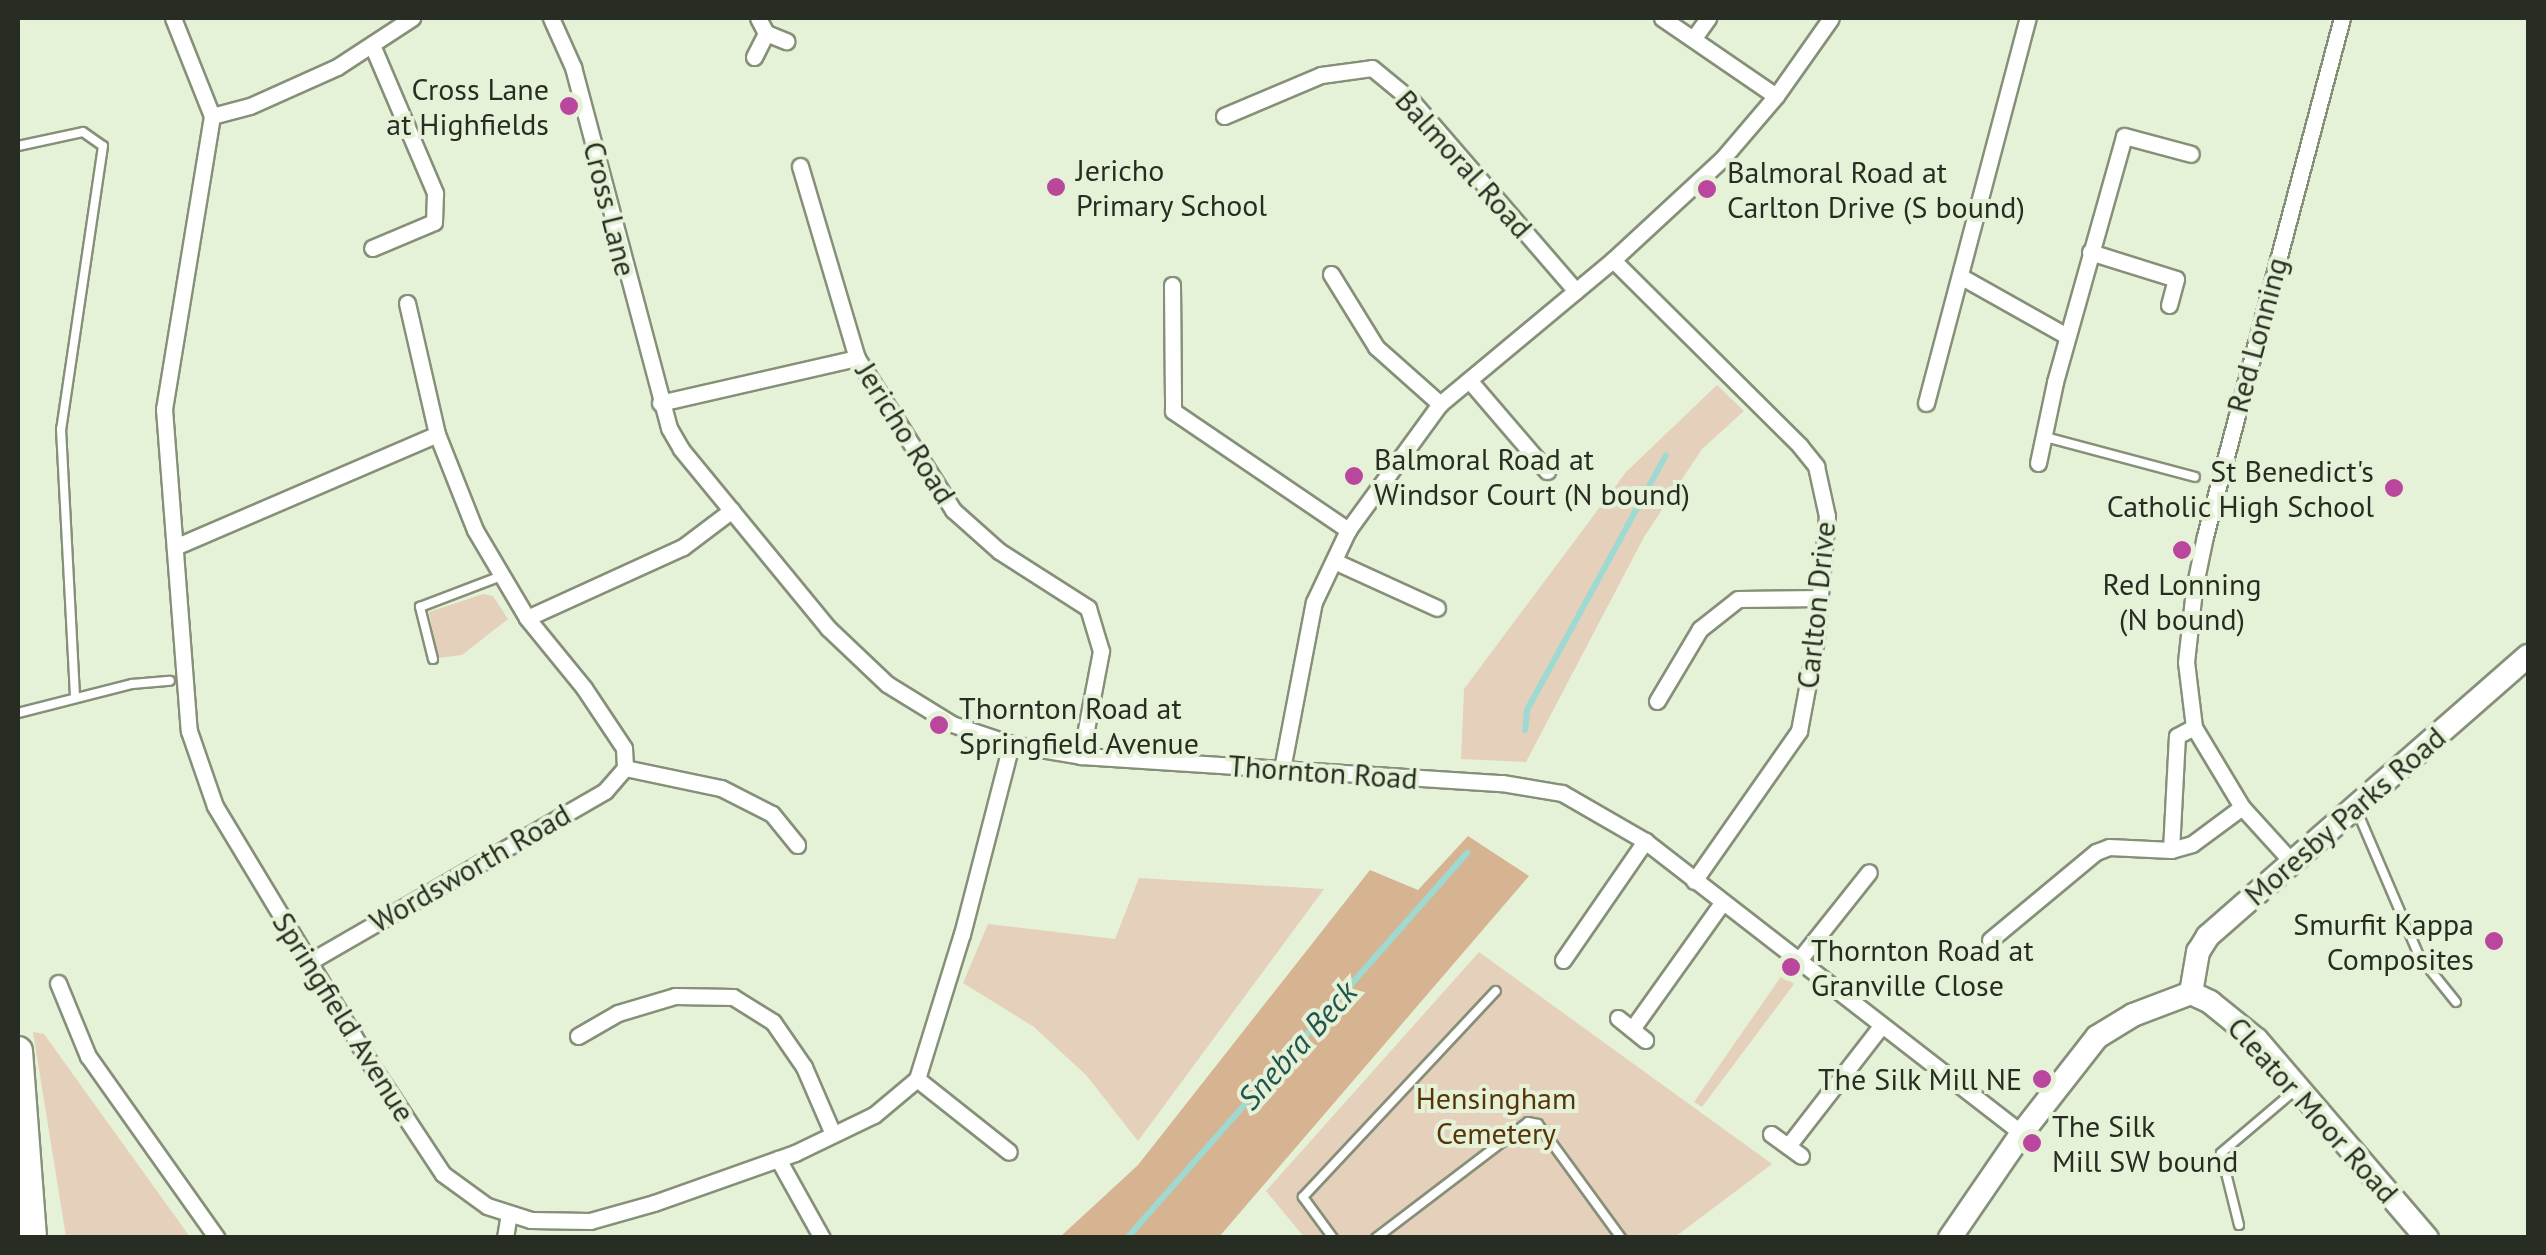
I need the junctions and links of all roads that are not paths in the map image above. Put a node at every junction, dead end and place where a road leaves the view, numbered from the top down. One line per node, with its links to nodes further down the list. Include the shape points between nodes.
1 (174, 18): 17 (street)
2 (412, 18): 10 (street)
3 (551, 18): 34 (street, Cross Lane, via 573,66)
4 (758, 18): 11 (street)
5 (1662, 18): 12 (street)
6 (1708, 18): 12 (street)
7 (1831, 18): 16 (street)
8 (2028, 18): 26 (street)
9 (2342, 18): 56 (street, Red Lonning, via 2194,589 2186,662)
10 (390, 24): 14 (street)
11 (766, 33): 13 (street); 15 (street)
12 (1693, 39): 16 (street)
13 (786, 41)
14 (372, 45): 17 (street, via 302,84); 22 (street, via 435,194 434,222)
15 (754, 57)
16 (1776, 96): 24 (street, via 1723,158)
17 (212, 116): 44 (street, Springfield Avenue, via 164,410)
18 (1224, 116): 28 (street, Balmoral Road, via 1321,76 1372,68 1411,100)
19 (18, 146): 53 (lane, via 82,132 103,146 61,429)
20 (2191, 154): 23 (street, via 2124,136)
21 (800, 166): 32 (street, Jericho Road)
22 (372, 248)
23 (2090, 252): 30 (street, via 2176,280); 31 (street)
24 (1614, 260): 28 (street); 47 (street, Carlton Drive, via 1816,466 1827,516)
25 (1331, 274): 35 (street, via 1376,347)
26 (1960, 276): 31 (street); 36 (street)
27 (1172, 285): 43 (street, via 1173,412)
28 (1576, 291): 33 (street)
29 (407, 303): 37 (street)
30 (2169, 305)
31 (2067, 336): 38 (street)
32 (857, 358): 34 (street); 58 (street, Jericho Road, via 953,510 1000,551 1088,608 1101,650)
33 (1468, 380): 35 (street); 40 (street)
34 (660, 404): 42 (street, Thornton Road, via 681,449)
35 (1440, 404): 43 (street)
36 (1926, 404)
37 (437, 434): 44 (street); 46 (street, via 475,530)
38 (2045, 437): 39 (street); 41 (lane)
39 (2038, 463)
40 (1547, 472)
41 (2195, 477)
42 (732, 510): 49 (street, via 682,546); 57 (street, Thornton Road, via 828,628 887,684 952,724)
43 (1348, 530): 45 (street)
44 (175, 547): 73 (street, Springfield Avenue, via 189,731 215,806)
45 (1334, 561): 48 (street); 60 (street, via 1314,602)
46 (502, 576): 49 (street); 51 (lane, via 420,607)
47 (1820, 598): 54 (street, via 1738,599 1700,629); 68 (street, Carlton Drive, via 1799,731)
48 (1436, 608)
49 (527, 618): 59 (street, via 624,748)
50 (2528, 656): 62 (main road, Moresby Parks Road)
51 (434, 659)
52 (170, 680): 53 (lane)
53 (76, 697): 55 (lane)
54 (1657, 701)
55 (18, 712)
56 (2194, 727): 61 (street, Red Lonning); 65 (street, via 2177,736)
57 (1011, 744): 58 (street, Thornton Road); 82 (street)
58 (1081, 756): 60 (street, Thornton Road)
59 (625, 768): 64 (street, via 722,788 772,814); 73 (street, Wordsworth Road, via 604,791)
60 (1282, 769): 63 (street, Thornton Road, via 1502,783 1562,794)
61 (2242, 807): 65 (street, via 2210,835); 66 (street, Red Lonning)
62 (2355, 807): 66 (main road, Moresby Parks Road); 77 (lane, via 2419,956)
63 (1645, 841): 68 (street, Thornton Road); 70 (street, via 1568,954)
64 (797, 845)
65 (2170, 850): 71 (street, via 2096,852)
66 (2292, 862): 76 (main road, Moresby Parks Road, via 2208,936)
67 (1869, 872): 72 (street)
68 (1694, 881): 69 (street, Thornton Road)
69 (1722, 902): 72 (street, Thornton Road); 78 (street, via 1639,1034)
70 (1558, 936)
71 (1990, 940)
72 (1799, 960): 79 (street, Thornton Road)
73 (309, 962): 90 (street, Springfield Avenue, via 443,1174 487,1206)
74 (58, 982): 94 (street, via 88,1056)
75 (1496, 991): 97 (lane, via 1303,1197)
76 (2190, 993): 83 (main road, Cleator Moor Road, via 2257,1040); 84 (main road, via 2133,1015 2097,1038)
77 (2456, 1002)
78 (1618, 1018)
79 (1881, 1026): 84 (street, Thornton Road); 86 (street, via 1794,1151)
80 (578, 1036): 85 (street, via 618,1013 675,996 732,997 773,1022 804,1067)
81 (18, 1051): 89 (highway)
82 (917, 1080): 85 (street, Springfield Avenue, via 874,1115); 87 (street)
83 (2297, 1088): 91 (lane, via 2222,1153); 101 (main road, Cleator Moor Road)
84 (2022, 1132): 100 (main road)
85 (833, 1134): 88 (street, Springfield Avenue)
86 (1772, 1134)
87 (1009, 1152)
88 (778, 1158): 90 (street, Springfield Avenue, via 590,1221); 96 (street)
89 (26, 1166): 92 (highway); 93 (main road)
90 (509, 1213): 95 (street)
91 (2239, 1225)
92 (32, 1238)
93 (44, 1238)
94 (217, 1238)
95 (505, 1238)
96 (822, 1238)
97 (1332, 1238)
98 (1376, 1238): 99 (lane, via 1528,1122 1538,1124)
99 (1621, 1238)
100 (1950, 1238)
101 (2427, 1238)

